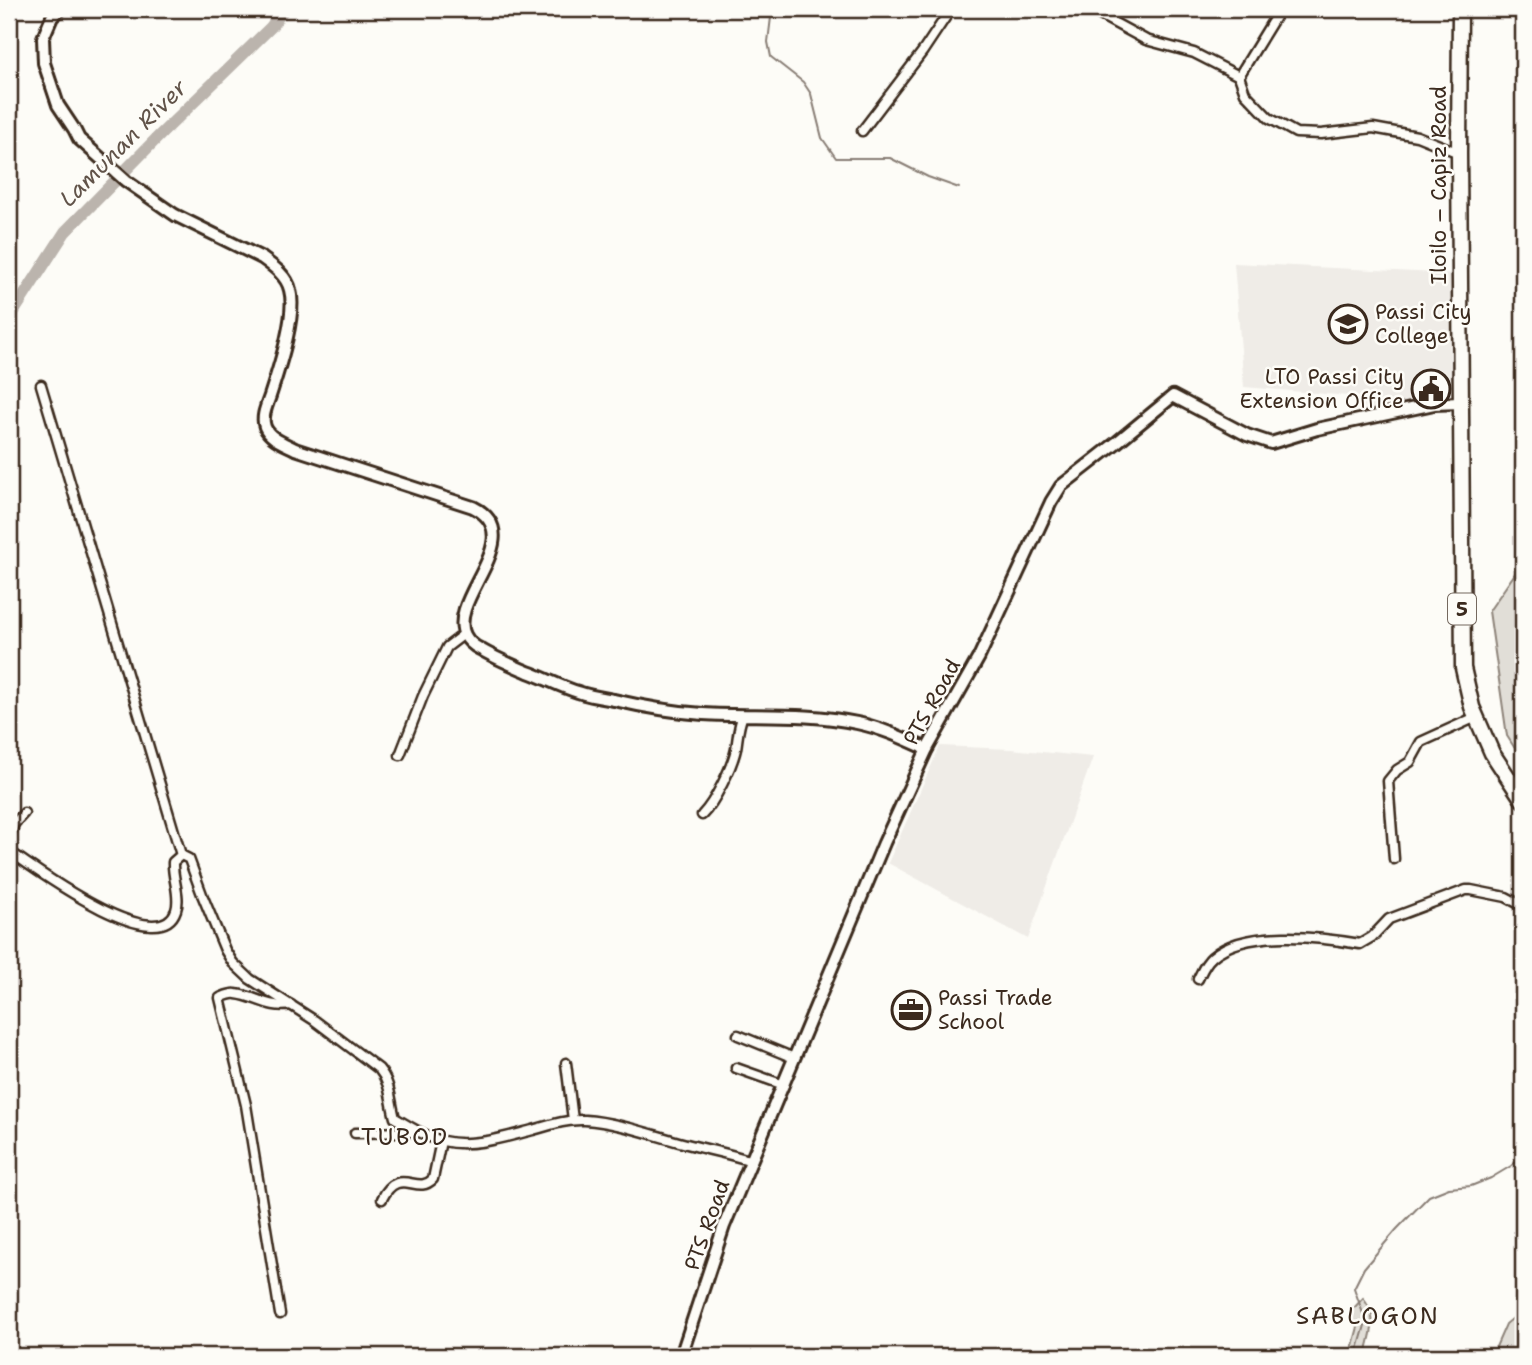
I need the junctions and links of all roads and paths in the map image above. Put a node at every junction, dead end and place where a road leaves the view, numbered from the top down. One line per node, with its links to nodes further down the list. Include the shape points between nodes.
1 (61, 9): 11 (main road, via 43,38 44,63 58,105 79,139 126,181 175,215 262,258 287,282 290,317 264,415 269,433 295,449 458,501 487,515 494,538 464,613)
2 (951, 9): 7 (street)
3 (1088, 9): 6 (street, via 1146,40 1194,53)
4 (1280, 9): 6 (street)
5 (1460, 9): 8 (highway, Iloilo – Capiz Road / 5)
6 (1239, 76): 8 (street, via 1245,93 1269,118 1296,133 1373,128 1418,136)
7 (862, 131)
8 (1459, 153): 10 (highway, Iloilo – Capiz Road / 5)
9 (41, 385): 21 (street)
10 (1460, 403): 13 (highway, 5, via 1463,668); 14 (main road, PTS Road, via 1343,423 1271,443 1173,396 1061,486 979,657)
11 (464, 634): 12 (main road, via 493,657 578,692 656,709); 15 (street, via 447,648 422,696)
12 (743, 715): 14 (main road, via 858,723); 18 (street, via 736,751 717,797)
13 (1476, 717): 16 (highway, 5, via 1496,761); 22 (street, via 1421,742 1410,762 1388,781)
14 (927, 749): 27 (main road, PTS Road)
15 (400, 755)
16 (1523, 800)
17 (23, 813): 19 (street)
18 (702, 815)
19 (9, 839)
20 (9, 851): 21 (street, via 76,896 136,924 171,919 177,898 173,862)
21 (181, 855): 25 (street, via 189,859 233,963)
22 (1394, 859)
23 (1523, 906): 24 (street, via 1506,897 1466,890 1389,919 1360,944 1258,937 1214,955)
24 (1198, 979)
25 (291, 1006): 32 (street, via 379,1069 389,1087 395,1118); 37 (street, via 274,1006 237,994 220,998 246,1105)
26 (738, 1035): 27 (street)
27 (794, 1058): 30 (main road, PTS Road)
28 (566, 1063): 31 (street)
29 (736, 1068): 30 (street)
30 (784, 1085): 35 (main road, PTS Road)
31 (573, 1120): 34 (street, via 480,1142); 35 (street, via 610,1124)
32 (418, 1132): 33 (street); 34 (street)
33 (355, 1133)
34 (441, 1141): 36 (street, via 430,1183 393,1184)
35 (752, 1161): 38 (main road, PTS Road, via 724,1226)
36 (382, 1199)
37 (280, 1314)
38 (681, 1356)

